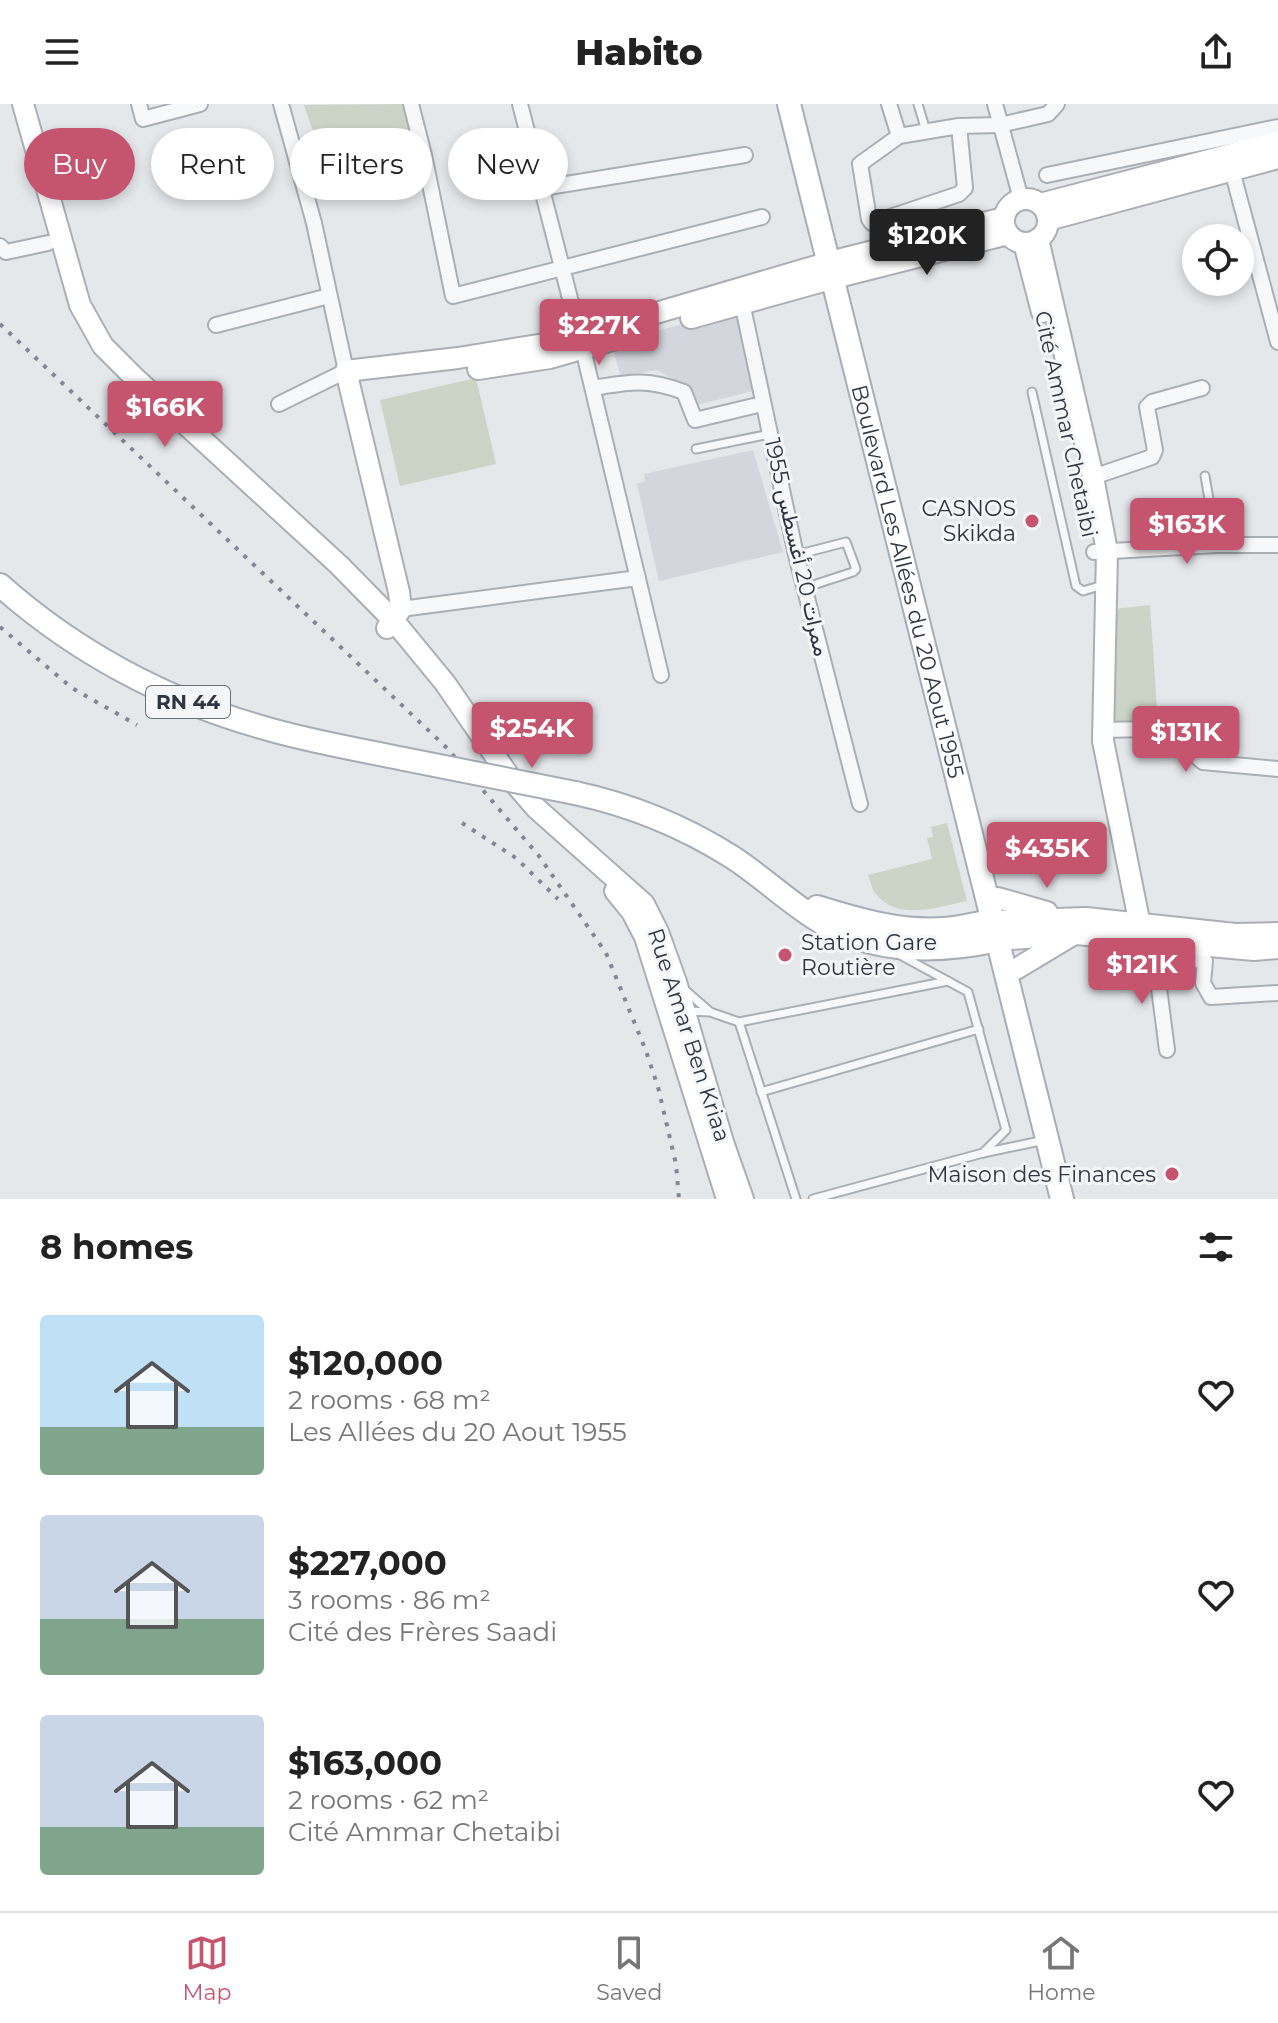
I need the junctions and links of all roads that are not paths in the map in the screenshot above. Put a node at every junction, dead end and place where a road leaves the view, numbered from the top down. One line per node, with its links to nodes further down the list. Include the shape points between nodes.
1 (11, 104): 30 (main road)
2 (23, 104): 58 (main road, via 70,276 84,316 103,346)
3 (139, 104): 4 (street, via 143,119)
4 (200, 104)
5 (281, 104): 35 (street)
6 (411, 104): 32 (street, via 453,296)
7 (520, 104): 17 (street)
8 (789, 104): 33 (main road, Boulevard Les Allées du 20 Aout 1955)
9 (800, 104): 33 (main road, Boulevard Les Allées du 20 Aout 1955)
10 (889, 104): 19 (street)
11 (918, 104): 18 (lane)
12 (995, 104): 14 (street)
13 (1057, 104): 14 (street, via 1048,114)
14 (1000, 125): 15 (street); 27 (street)
15 (959, 126): 18 (street); 19 (street, via 965,188 872,223 860,164)
16 (1278, 127): 24 (street)
17 (526, 128)
18 (926, 133): 19 (street)
19 (899, 136)
20 (1278, 142): 23 (main road)
21 (745, 155): 25 (street)
22 (1278, 158): 23 (main road)
23 (1229, 163): 27 (main road); 34 (street)
24 (1047, 175)
25 (568, 184)
26 (545, 200): 32 (street)
27 (1036, 208): 29 (main road, via 1046,231); 29 (main road, via 1009,206)
28 (762, 217): 32 (street)
29 (1018, 234): 33 (main road); 49 (main road, Cité Ammar Chetaibi); 52 (main road, Cité Ammar Chetaibi)
30 (48, 243): 31 (street, via 6,252); 58 (main road, via 69,310 96,352 275,518)
31 (0, 246)
32 (563, 268): 38 (street)
33 (837, 269): 36 (main road); 65 (main road, Boulevard Les Allées du 20 Aout 1955)
34 (1272, 292): 39 (street)
35 (329, 296): 37 (street); 40 (street)
36 (741, 297): 38 (main road); 45 (street, ممرات 20 أغسطس 1955)
37 (216, 325)
38 (581, 342): 40 (main road); 41 (street)
39 (1278, 342)
40 (348, 378): 44 (street); 58 (main road, via 399,592)
41 (593, 388): 45 (street, via 640,381 664,385 684,392 695,420); 54 (street)
42 (1202, 388): 49 (street, via 1147,407 1152,457)
43 (1032, 392): 56 (lane, via 1076,586 1083,591)
44 (279, 404)
45 (762, 404): 46 (street, ممرات 20 أغسطس 1955)
46 (770, 434): 47 (lane); 53 (street, ممرات 20 أغسطس 1955)
47 (696, 449)
48 (1205, 476): 50 (lane)
49 (1093, 477): 52 (main road, Cité Ammar Chetaibi)
50 (1217, 545): 51 (street); 52 (street)
51 (1278, 545)
52 (1101, 551): 56 (main road, Cité Ammar Chetaibi); 60 (main road, Cité Ammar Chetaibi)
53 (796, 555): 57 (street, ممرات 20 أغسطس 1955); 57 (lane, via 846,542 856,569)
54 (638, 578): 58 (street); 59 (street)
55 (0, 585): 66 (main road, RN 44, bridge, via 59,633 175,697 282,733 624,805 676,826)
56 (1096, 587): 63 (main road, Cité Ammar Chetaibi, via 1091,740)
57 (804, 588): 62 (street, ممرات 20 أغسطس 1955)
58 (394, 619): 64 (main road, Rue Amar Ben Kriaa, via 511,779)
59 (661, 675)
60 (1103, 730): 61 (street, via 1148,729 1179,742 1203,762); 63 (main road, Cité Ammar Chetaibi)
61 (1278, 769)
62 (860, 804)
63 (1113, 821): 69 (main road, Cité Ammar Chetaibi)
64 (582, 851): 75 (main road, Rue Amar Ben Kriaa, via 644,904); 78 (main road, Rue Amar Ben Kriaa, via 632,912)
65 (992, 896): 67 (main road); 70 (main road); 71 (main road, Boulevard Les Allées du 20 Aout 1955)
66 (789, 898): 70 (main road, via 853,919); 72 (main road, via 820,921)
67 (1081, 926): 69 (main road); 71 (main road); 71 (main road, via 1037,955)
68 (1278, 933): 69 (main road)
69 (1139, 936): 73 (main road, via 1254,950); 76 (street, via 1205,961 1203,983 1211,997); 81 (street)
70 (963, 937): 71 (main road); 72 (main road, via 915,949)
71 (1004, 941): 83 (main road, Boulevard Les Allées du 20 Aout 1955); 90 (main road, Boulevard Les Allées du 20 Aout 1955)
72 (870, 942): 74 (lane)
73 (1278, 948)
74 (950, 980): 79 (lane); 80 (lane, via 968,992)
75 (676, 982): 77 (lane); 78 (main road, Rue Amar Ben Kriaa)
76 (1278, 993)
77 (710, 1012): 78 (lane); 79 (lane)
78 (677, 1013): 85 (main road, Rue Amar Ben Kriaa); 86 (main road, Rue Amar Ben Kriaa)
79 (739, 1022): 82 (lane)
80 (979, 1029): 82 (lane); 84 (lane, via 1006,1130)
81 (1167, 1050)
82 (761, 1092): 87 (lane)
83 (1047, 1139): 84 (lane); 89 (main road, Boulevard Les Allées du 20 Aout 1955)
84 (983, 1153): 88 (lane)
85 (727, 1199)
86 (743, 1199)
87 (796, 1199)
88 (813, 1199)
89 (1062, 1199)
90 (1073, 1199)

